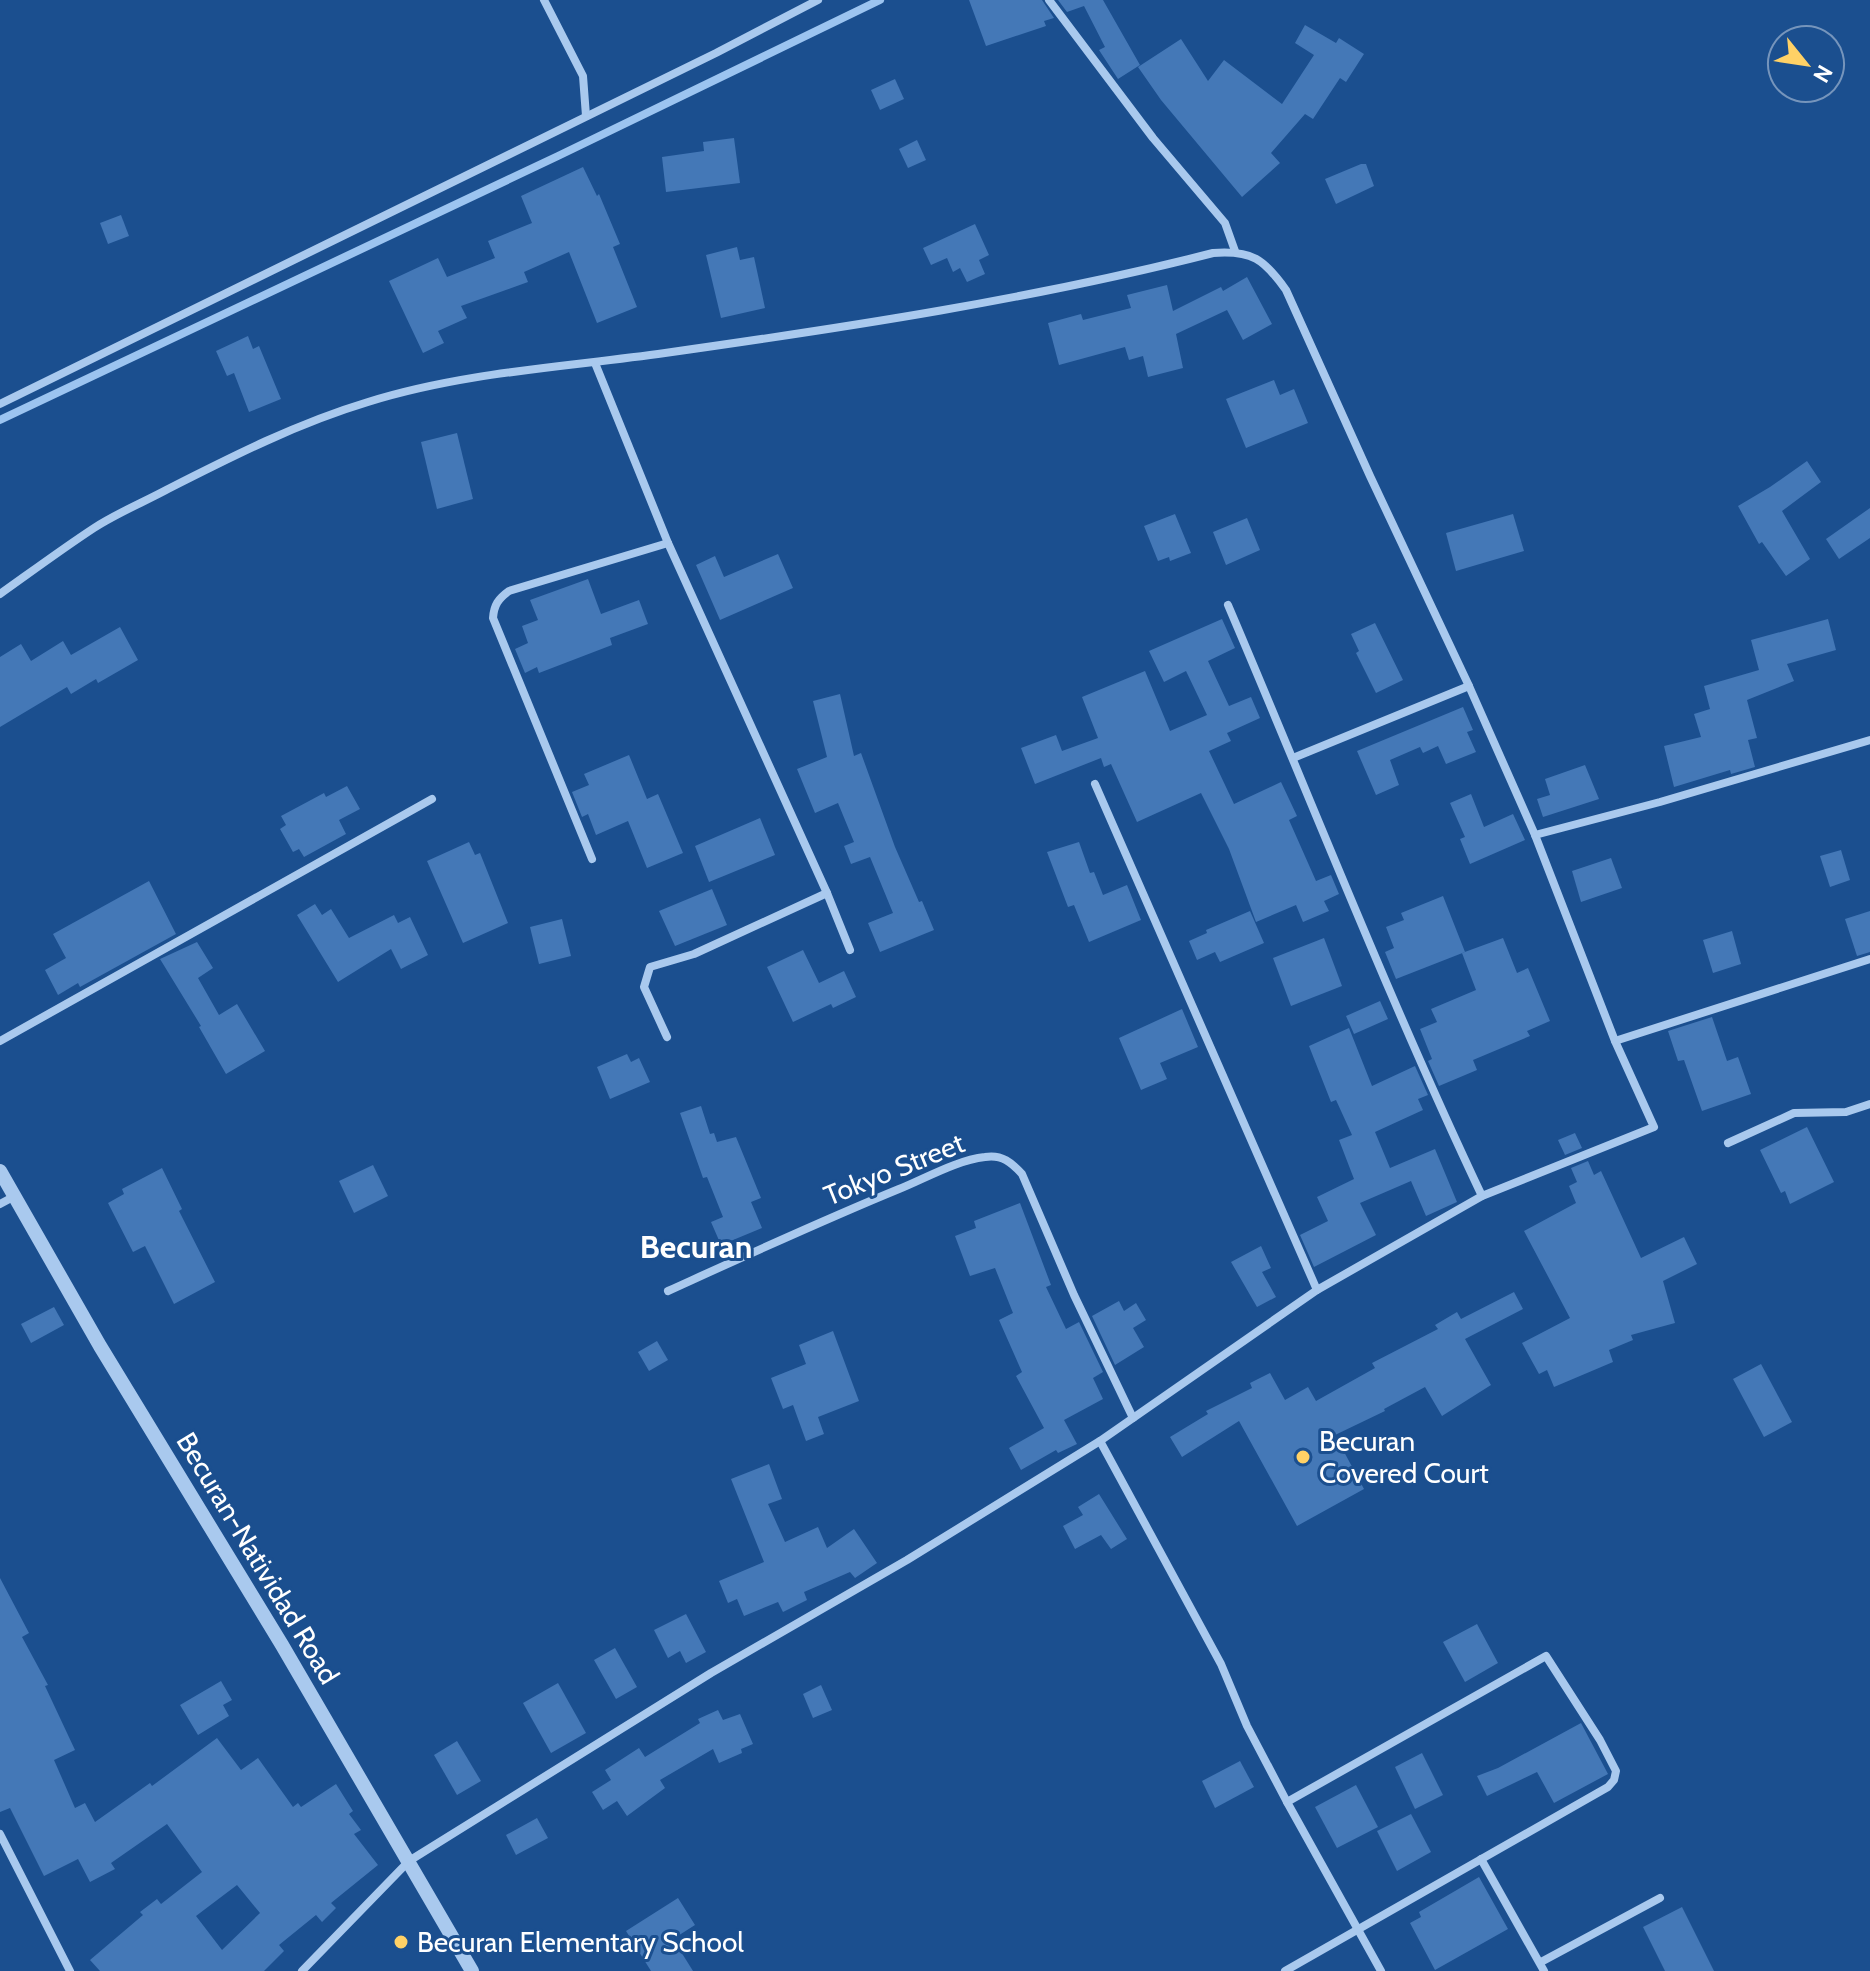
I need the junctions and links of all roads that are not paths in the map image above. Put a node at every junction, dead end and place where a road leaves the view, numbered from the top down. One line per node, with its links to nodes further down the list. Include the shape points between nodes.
1 (544, 0): 4 (street, via 583,76)
2 (818, 0): 4 (street)
3 (1049, 0): 5 (street, via 1225,223)
4 (586, 116): 7 (street)
5 (1235, 251): 6 (street, via 863,324); 11 (street, via 1269,266 1286,290)
6 (595, 363): 8 (street); 9 (street, via 430,386 311,422 97,526)
7 (0, 404)
8 (668, 543): 17 (street, via 509,591 494,607 493,618); 18 (street)
9 (0, 594)
10 (1228, 605): 13 (street)
11 (1469, 686): 13 (street); 16 (street)
12 (1870, 740): 16 (street)
13 (1293, 758): 28 (street, via 1349,898)
14 (1095, 784): 30 (street)
15 (432, 799): 22 (street)
16 (1535, 835): 23 (street)
17 (592, 859)
18 (827, 893): 19 (street); 21 (street, via 694,954 650,967 644,987)
19 (850, 950)
20 (1870, 959): 23 (street)
21 (667, 1037)
22 (0, 1041)
23 (1615, 1041): 28 (street, via 1654,1127)
24 (1870, 1104): 25 (street, via 1846,1112 1794,1113)
25 (1728, 1143)
26 (0, 1171): 27 (street, Becuran-Natividad Road)
27 (15, 1196): 29 (street); 37 (street, Becuran-Natividad Road)
28 (1482, 1196): 30 (street)
29 (0, 1204)
30 (1317, 1290): 32 (street)
31 (668, 1291): 32 (street, Tokyo Street, via 821,1221 945,1171 998,1157 1022,1174)
32 (1133, 1418): 33 (street)
33 (1100, 1441): 34 (street, via 1221,1664); 37 (street)
34 (1287, 1802): 36 (street, via 1546,1656 1613,1762 1614,1780); 39 (street)
35 (0, 1834): 41 (street)
36 (1481, 1859): 39 (street); 40 (street)
37 (409, 1861): 42 (street); 43 (street, Becuran-Natividad Road)
38 (1660, 1898): 40 (street)
39 (1357, 1928): 44 (street); 45 (street)
40 (1543, 1966)
41 (70, 1971)
42 (302, 1971)
43 (472, 1971)
44 (1285, 1971)
45 (1381, 1971)

